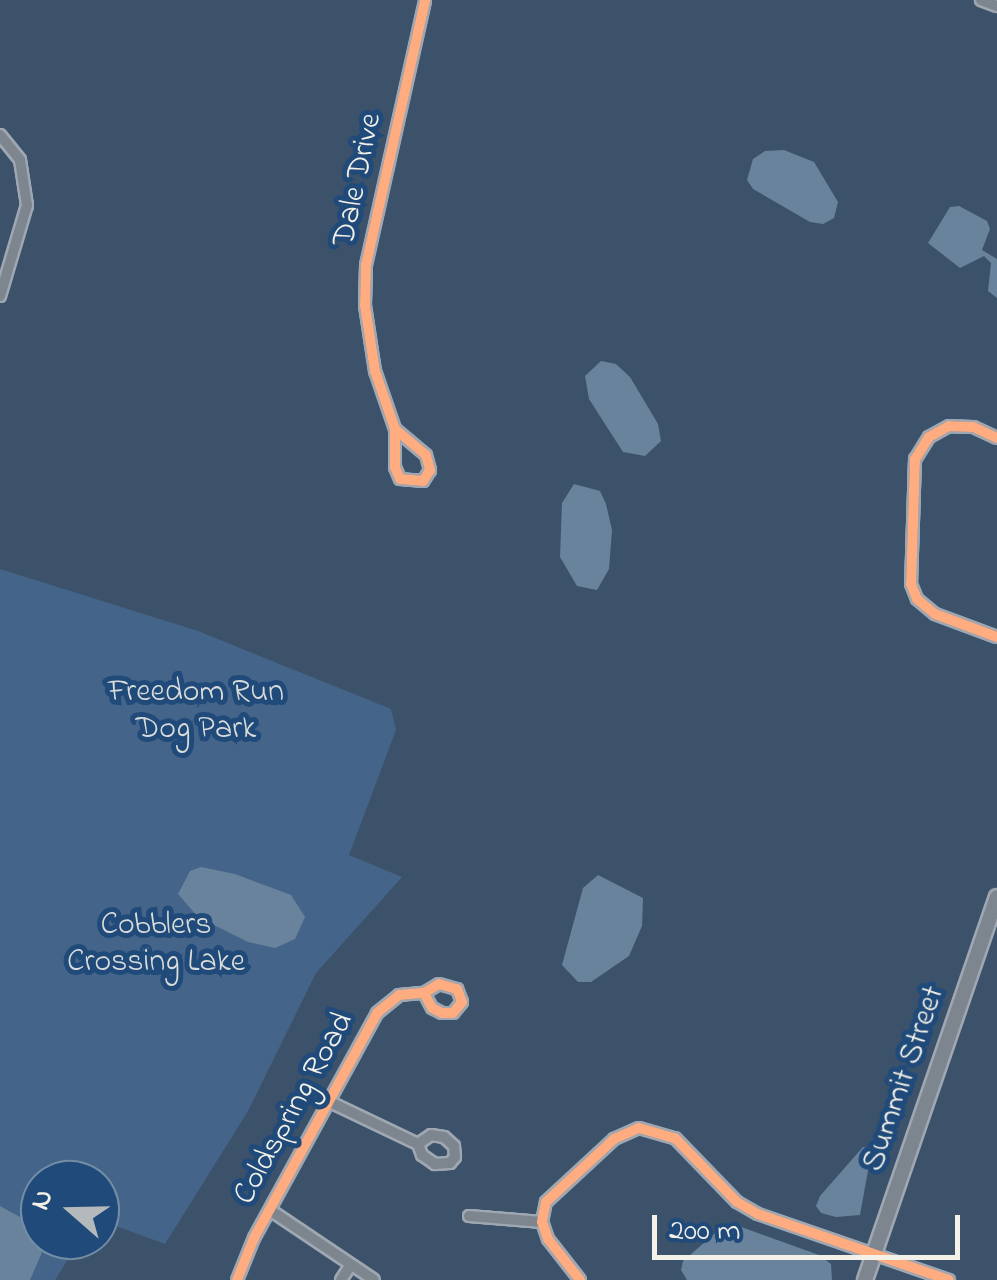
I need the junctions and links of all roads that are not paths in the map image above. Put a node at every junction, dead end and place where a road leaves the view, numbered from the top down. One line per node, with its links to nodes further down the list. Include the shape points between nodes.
1 (425, 0): 6 (street, Dale Drive, via 365,284 375,371)
2 (981, 0): 3 (street)
3 (997, 6)
4 (0, 135): 5 (street, via 20,160 26,205)
5 (0, 296)
6 (395, 429): 6 (street, Dale Drive, via 426,455 430,470 423,481 400,479)
7 (997, 438): 8 (street, via 949,426 929,437 914,459 911,584 936,614)
8 (997, 637)
9 (997, 897): 16 (main road, Summit Street)
10 (424, 993): 11 (street, Coldspring Road, via 399,995 377,1012)
11 (330, 1102): 12 (street); 13 (street, Coldspring Road)
12 (418, 1144)
13 (270, 1210): 17 (street); 18 (street, Coldspring Road)
14 (468, 1216): 15 (street)
15 (542, 1222): 16 (street, via 546,1202 614,1139 652,1128 674,1138 737,1202 758,1214); 21 (street)
16 (875, 1252): 22 (main road, Summit Street); 23 (street)
17 (350, 1266): 19 (street); 20 (street)
18 (237, 1280)
19 (342, 1280)
20 (374, 1280)
21 (580, 1280)
22 (865, 1280)
23 (948, 1280)

